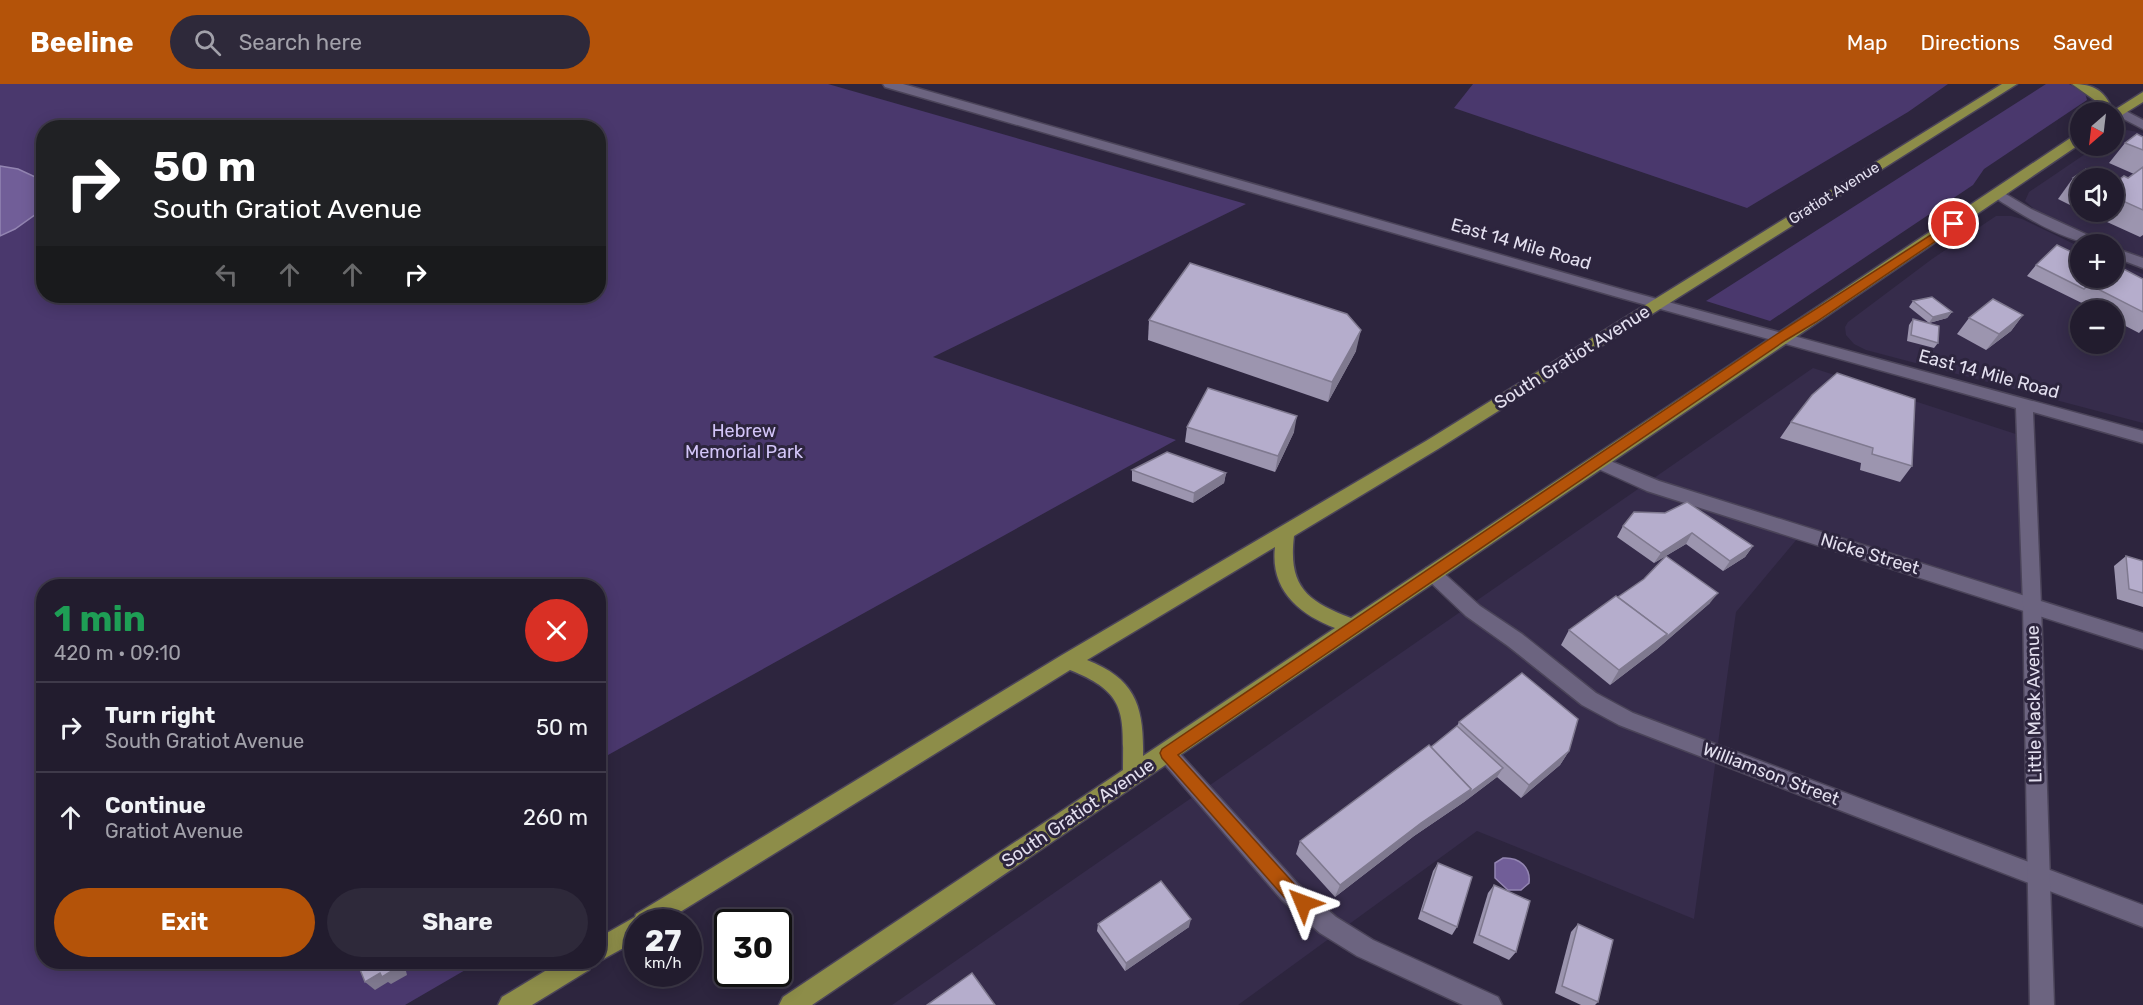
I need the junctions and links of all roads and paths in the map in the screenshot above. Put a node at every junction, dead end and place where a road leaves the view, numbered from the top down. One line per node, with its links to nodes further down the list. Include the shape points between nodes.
1 (889, 84): 14 (street, East 14 Mile Road)
2 (2078, 84): 5 (main road)
3 (2007, 85): 14 (main road, Gratiot Avenue)
4 (2143, 96): 6 (main road)
5 (2102, 102)
6 (2124, 107)
7 (2124, 117): 8 (street)
8 (2143, 125)
9 (2070, 145): 10 (main road)
10 (1999, 194): 11 (street, via 2026,212); 15 (main road)
11 (2074, 234)
12 (2124, 256): 13 (street)
13 (2143, 263)
14 (1658, 303): 15 (street, East 14 Mile Road); 19 (main road, South Gratiot Avenue, via 1486,412)
15 (1782, 337): 16 (street, East 14 Mile Road); 18 (main road, South Gratiot Avenue)
16 (2024, 404): 17 (street, East 14 Mile Road); 21 (street, Little Mack Avenue)
17 (2143, 437)
18 (1598, 462): 20 (main road, South Gratiot Avenue); 21 (street, Nicke Street, via 1653,486)
19 (1286, 531): 22 (main road, via 1282,555 1284,575 1292,591 1309,606); 24 (main road)
20 (1432, 573): 22 (main road, South Gratiot Avenue); 27 (street, Williamson Street, via 1473,611 1589,699 1626,719)
21 (2032, 605): 23 (street, Nicke Street); 27 (street, Little Mack Avenue)
22 (1352, 627): 25 (main road, South Gratiot Avenue)
23 (2143, 641)
24 (1068, 661): 26 (main road, via 1106,677 1121,689 1130,705); 28 (main road)
25 (1167, 753): 26 (main road, South Gratiot Avenue); 35 (street, via 1290,892 1328,925 1365,948)
26 (1133, 777): 33 (main road, South Gratiot Avenue)
27 (2037, 876): 29 (street, Williamson Street); 36 (street, Little Mack Avenue)
28 (665, 909)
29 (2143, 916)
30 (624, 935): 31 (main road)
31 (606, 946)
32 (569, 969): 34 (main road)
33 (802, 1002)
34 (510, 1005)
35 (1490, 1005)
36 (2042, 1005)

